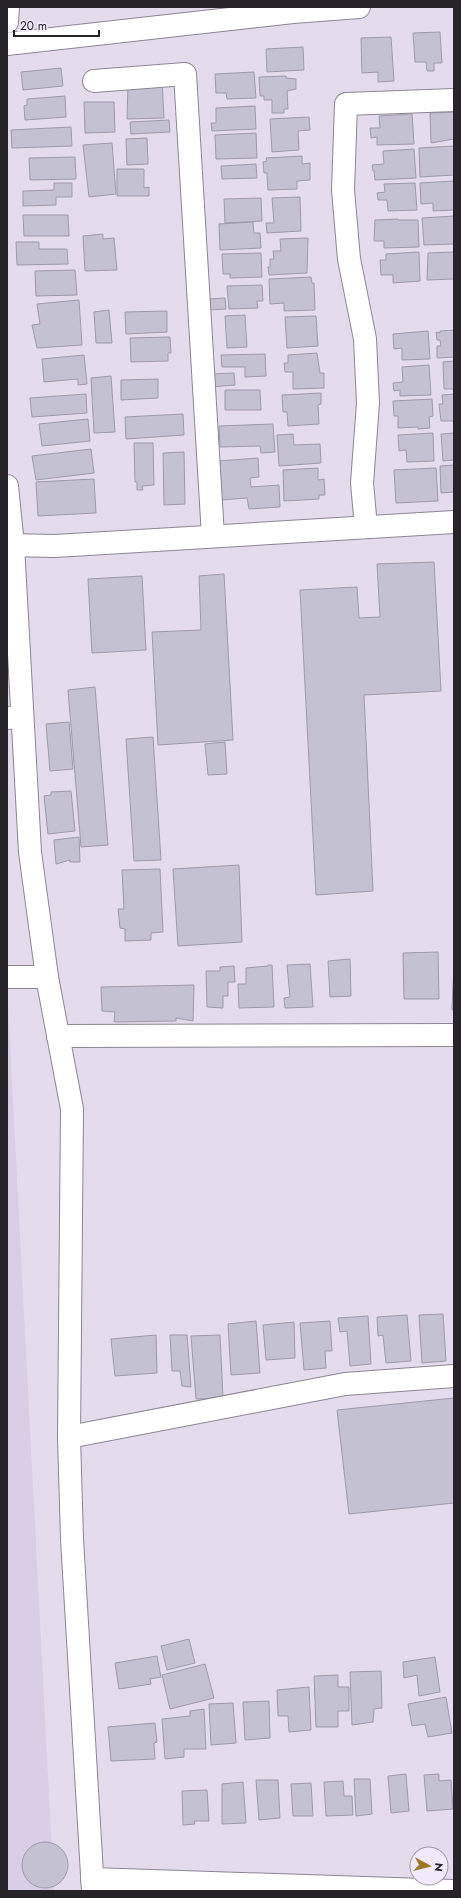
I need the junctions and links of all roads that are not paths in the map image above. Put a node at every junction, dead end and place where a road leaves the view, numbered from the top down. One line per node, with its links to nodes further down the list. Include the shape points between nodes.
1 (8, 7): 3 (street)
2 (359, 7): 4 (street)
3 (7, 22)
4 (7, 44)
5 (94, 81): 10 (street, via 185,74)
6 (454, 100): 9 (street, via 346,104 343,190 349,259 365,339 368,403 362,483)
7 (7, 486): 11 (street)
8 (454, 522): 9 (street)
9 (366, 527): 10 (street)
10 (213, 536): 11 (street, via 55,546)
11 (10, 545): 12 (street)
12 (13, 650): 13 (street)
13 (15, 717): 15 (street)
14 (7, 977): 15 (street)
15 (47, 977): 17 (street)
16 (454, 1035): 17 (street)
17 (58, 1036): 19 (street, via 72,1109)
18 (454, 1376): 19 (street, via 345,1384)
19 (69, 1437): 20 (street, via 72,1539)
20 (93, 1885): 21 (street)
21 (454, 1891)

